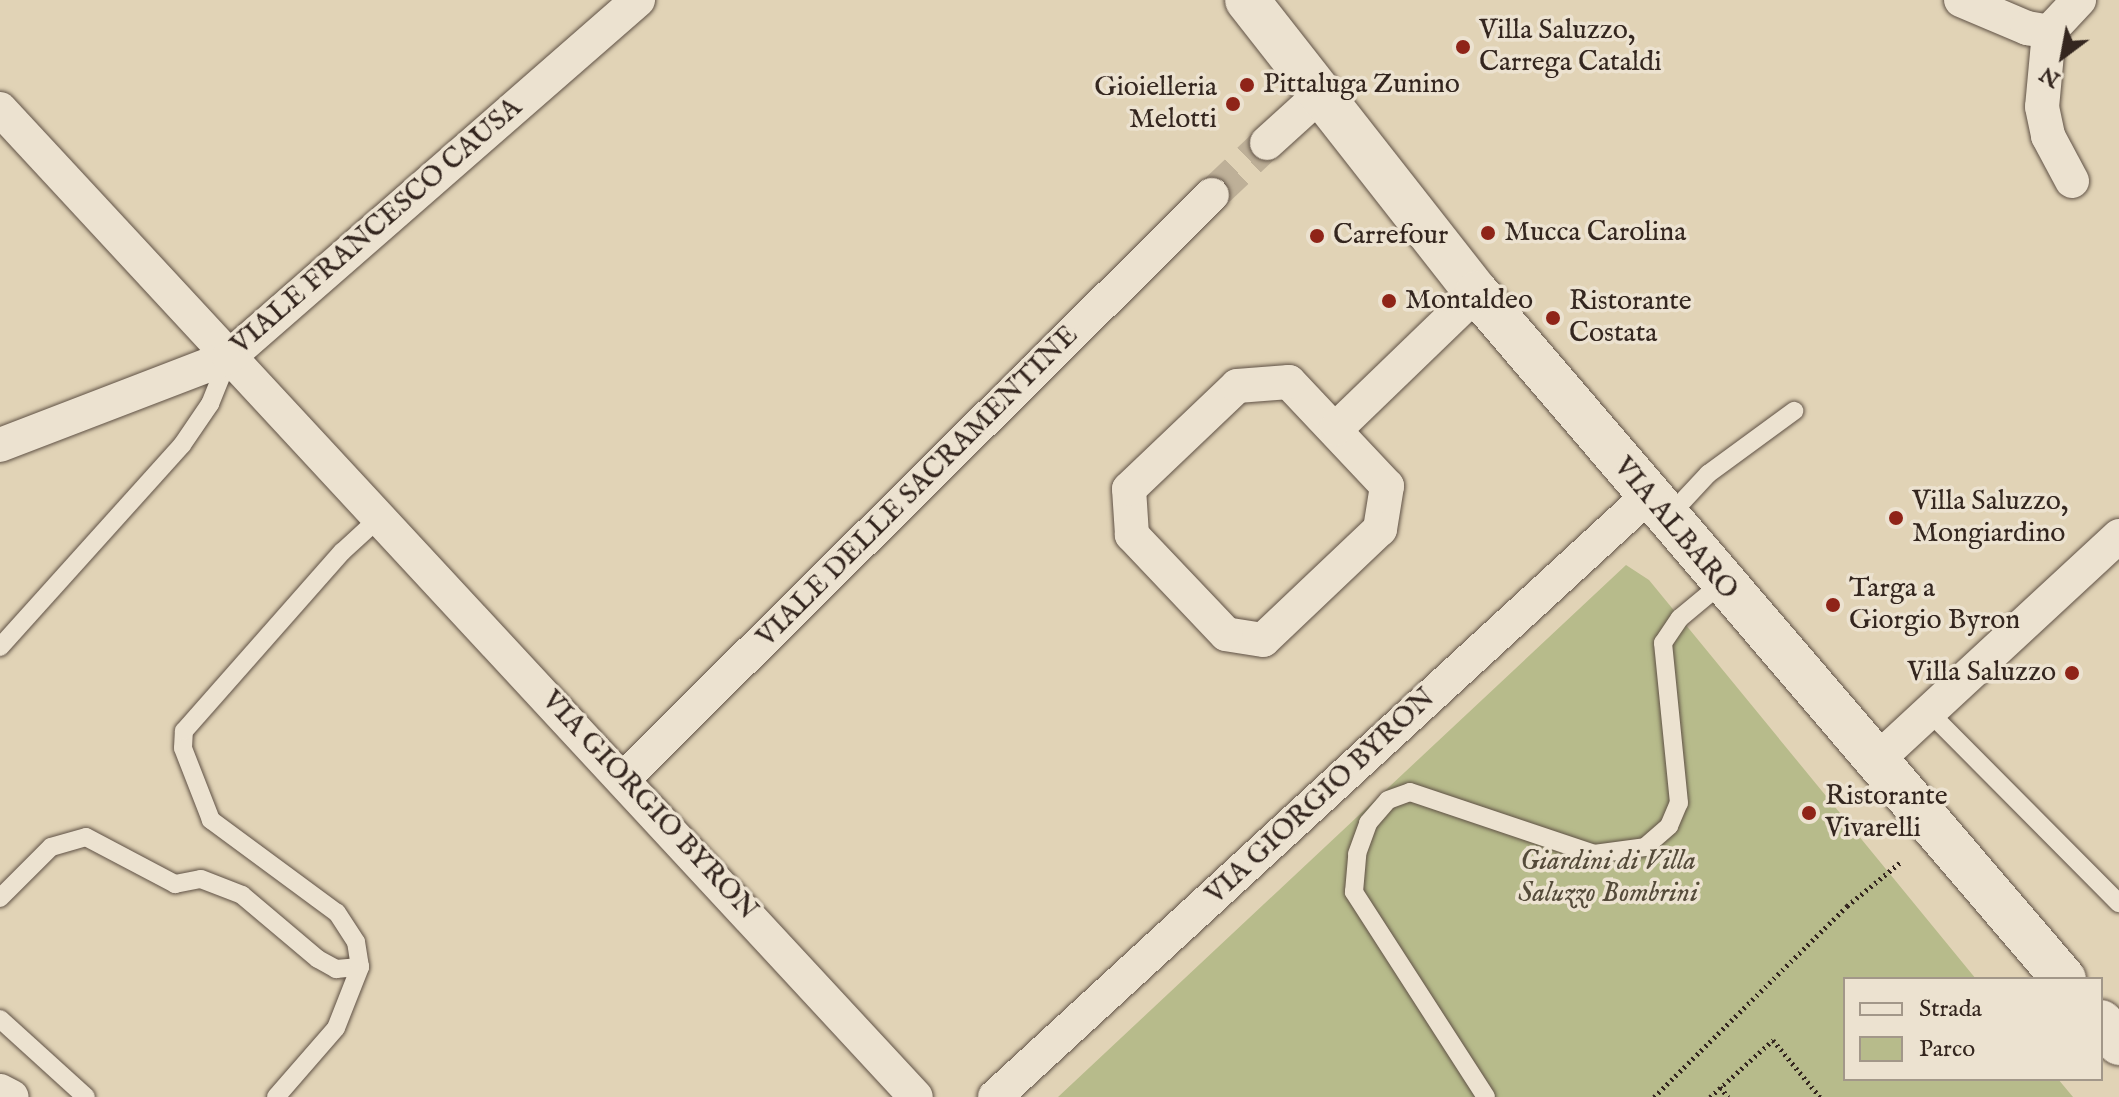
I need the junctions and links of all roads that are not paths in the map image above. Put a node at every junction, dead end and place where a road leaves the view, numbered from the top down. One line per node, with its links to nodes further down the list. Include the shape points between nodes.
1 (638, 0): 12 (street, VIALE FRANCESCO CAUSA)
2 (1247, 0): 6 (main road, VIA ALBARO)
3 (1961, 0): 5 (street)
4 (2079, 0): 5 (street)
5 (2049, 32): 9 (street, via 2042,107 2048,136)
6 (1320, 95): 8 (street); 11 (main road, VIA ALBARO)
7 (0, 109): 12 (street, VIA GIORGIO BYRON)
8 (1267, 143)
9 (2072, 181)
10 (1212, 195): 23 (street, VIALE DELLE SACRAMENTINE)
11 (1477, 293): 14 (street); 16 (main road, VIA ALBARO)
12 (229, 357): 15 (street, VIALE FRANCESCO CAUSA); 17 (street, VIA GIORGIO BYRON); 20 (lane, via 210,404 182,445)
13 (1794, 411): 16 (lane)
14 (1336, 429): 14 (street, via 1387,486 1380,529 1263,640 1226,634 1132,535 1129,489 1237,386 1289,382)
15 (0, 445)
16 (1656, 508): 19 (main road, VIA ALBARO); 36 (street, VIA GIORGIO BYRON)
17 (380, 517): 23 (street, VIA GIORGIO BYRON); 26 (lane, via 342,552 184,731 183,748 211,820 337,913 356,942)
18 (2119, 536): 21 (street)
19 (1721, 584): 22 (main road, VIA ALBARO); 37 (lane, via 1680,618 1663,643 1679,803 1669,826 1645,847 1594,854 1410,792 1388,800 1368,823 1357,854 1354,892)
20 (0, 647)
21 (1930, 713): 22 (street); 25 (lane)
22 (1876, 761): 27 (main road, VIA ALBARO)
23 (624, 778): 35 (street, VIA GIORGIO BYRON)
24 (0, 898): 26 (lane, via 51,847 86,837 175,884 201,879 242,895 318,959 336,969)
25 (2119, 903)
26 (360, 967): 34 (lane, via 336,1028)
27 (2062, 977)
28 (0, 1019): 33 (lane)
29 (2103, 1024): 30 (main road)
30 (2119, 1043)
31 (0, 1091): 32 (street)
32 (12, 1097)
33 (86, 1097)
34 (276, 1097)
35 (916, 1097)
36 (995, 1097)
37 (1486, 1097)

